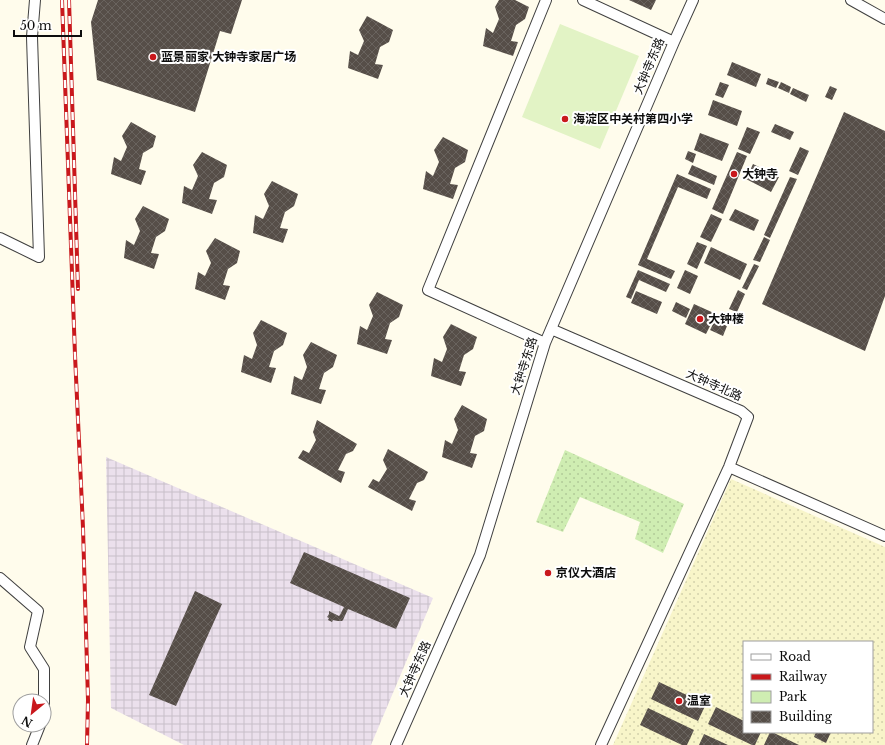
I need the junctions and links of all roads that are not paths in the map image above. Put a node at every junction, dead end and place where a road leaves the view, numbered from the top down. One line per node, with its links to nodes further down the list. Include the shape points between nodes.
1 (35, 0): 8 (street, via 32,37 39,257)
2 (546, 0): 10 (street, via 428,290)
3 (583, 0): 7 (street)
4 (693, 0): 7 (street, 大钟寺东路)
5 (851, 0): 6 (street)
6 (885, 19)
7 (674, 42): 9 (street, 大钟寺东路)
8 (0, 238)
9 (551, 329): 10 (street, 大钟寺东路); 11 (street, 大钟寺北路, via 741,410 748,417)
10 (545, 343): 17 (street, 大钟寺东路, via 480,555)
11 (729, 467): 12 (street); 18 (street)
12 (885, 536)
13 (0, 578): 14 (street, via 38,611 30,647 44,669)
14 (44, 693)
15 (37, 733): 16 (street)
16 (32, 745)
17 (396, 745)
18 (601, 745)

